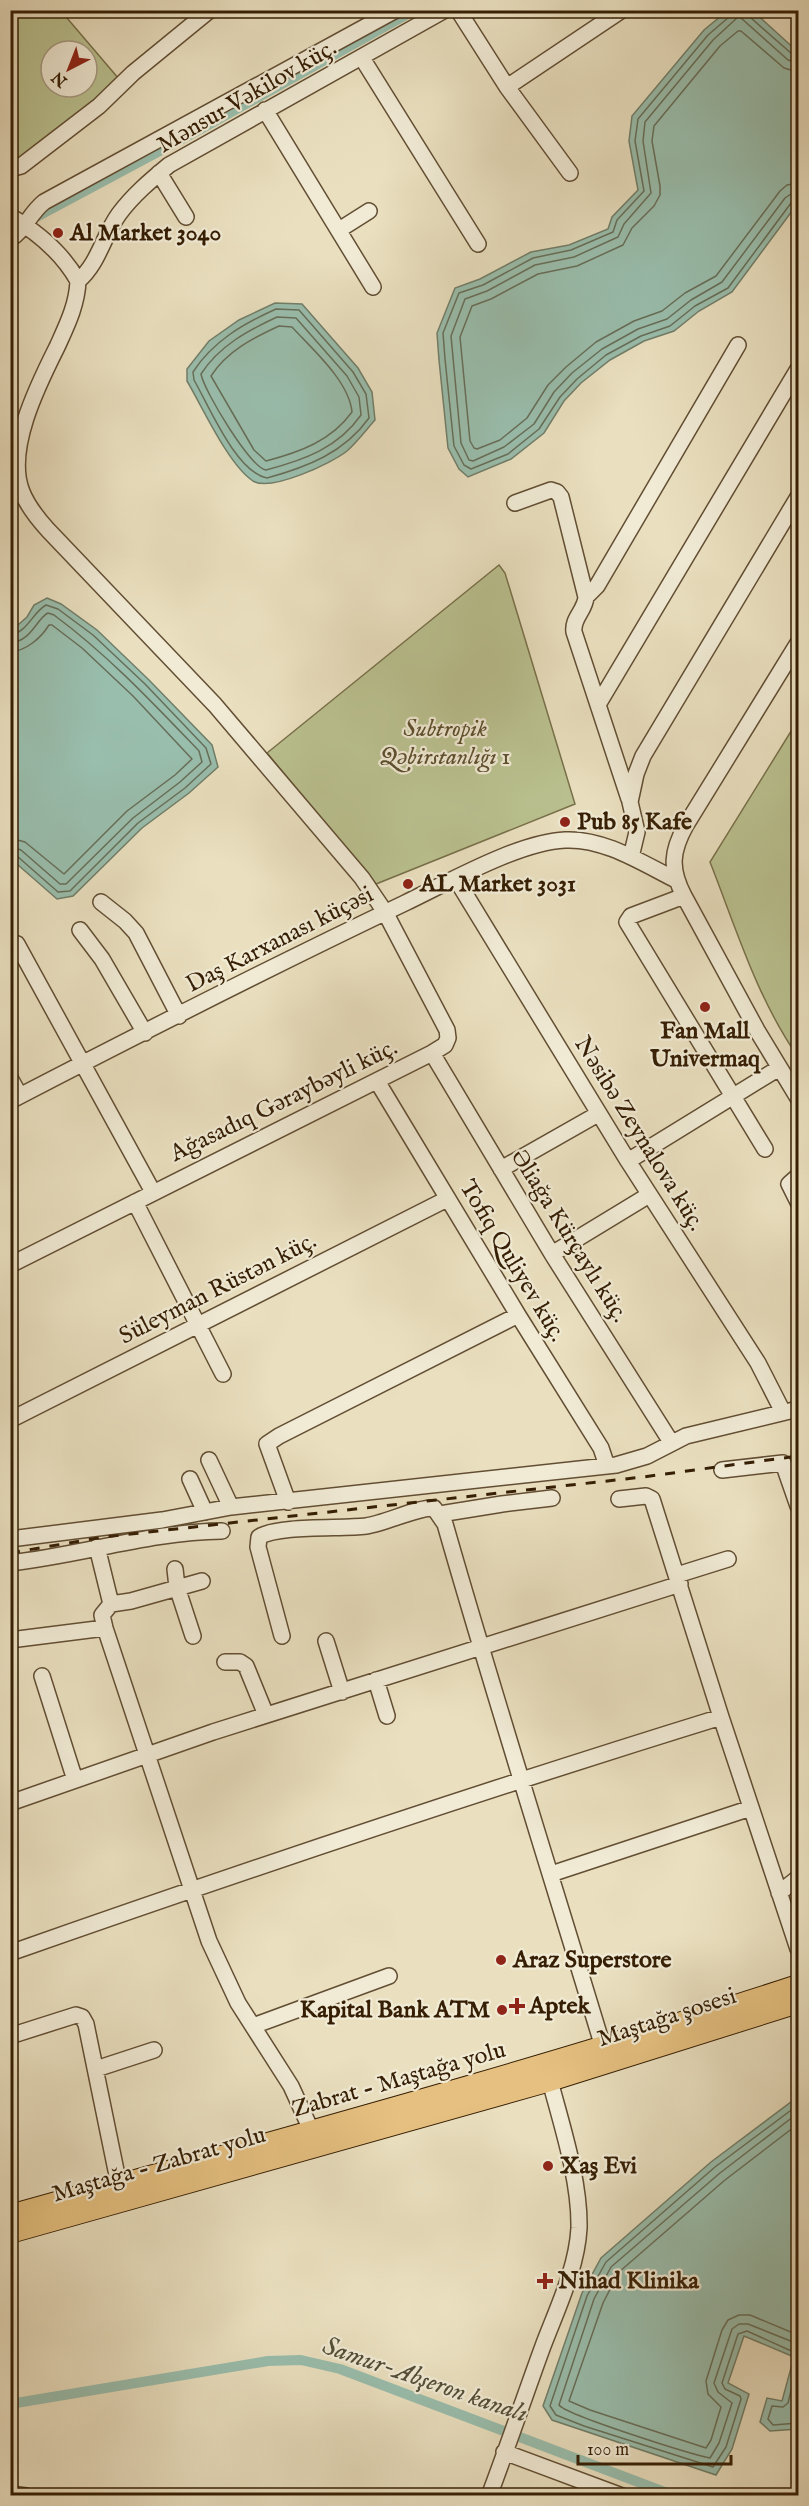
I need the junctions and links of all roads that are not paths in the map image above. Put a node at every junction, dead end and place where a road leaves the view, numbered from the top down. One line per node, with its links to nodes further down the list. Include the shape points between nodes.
1 (210, 10): 14 (street, via 99,106 21,166)
2 (396, 10): 6 (street)
3 (445, 10): 7 (street, Mənsur Vəkilov küç.)
4 (458, 10): 8 (street)
5 (622, 10): 8 (street)
6 (357, 32): 7 (street); 9 (street)
7 (366, 56): 10 (street, Mənsur Vəkilov küç.); 23 (street)
8 (507, 87): 16 (street)
9 (236, 98): 11 (street); 12 (street)
10 (265, 110): 11 (street, Mənsur Vəkilov küç.); 21 (street)
11 (247, 120): 13 (street, Mənsur Vəkilov küç.)
12 (187, 126): 13 (street); 20 (street, via 44,202)
13 (199, 147): 15 (street, Mənsur Vəkilov küç.)
14 (10, 169)
15 (159, 173): 19 (street); 24 (street, Mənsur Vəkilov küç., via 118,215 93,266)
16 (570, 173)
17 (369, 211): 21 (street)
18 (10, 216): 20 (street)
19 (186, 218)
20 (25, 225): 22 (street); 24 (street, via 63,260)
21 (339, 230): 25 (street)
22 (10, 239)
23 (478, 244)
24 (78, 281): 28 (street, via 75,305 23,428)
25 (373, 287)
26 (738, 345): 31 (street, via 597,586)
27 (798, 369): 33 (street)
28 (14, 490): 40 (street, via 215,705 344,856)
29 (798, 497): 34 (street, via 643,756)
30 (515, 503): 31 (street, via 551,490 561,497)
31 (586, 597): 33 (street, via 573,626)
32 (798, 643): 37 (street, via 680,836 674,858)
33 (598, 703): 34 (street)
34 (630, 802): 35 (street, via 637,832)
35 (631, 857): 36 (street, Daş Karxanası küçəsi, via 584,841 553,841 523,849); 37 (street, Daş Karxanası küçəsi)
36 (456, 879): 40 (street, Daş Karxanası küçəsi); 53 (street, Nəsibə Zeynalova küç.)
37 (676, 880): 38 (street)
38 (684, 896): 47 (street); 50 (street, via 632,916 627,922)
39 (101, 902): 43 (street, via 136,933)
40 (385, 912): 43 (street, Daş Karxanası küçəsi); 45 (street, Ağasadıq Gəraybəyli küç., via 447,1030 445,1045)
41 (80, 930): 44 (street, via 102,959)
42 (17, 944): 46 (street)
43 (179, 1016): 44 (street, Daş Karxanası küçəsi)
44 (145, 1033): 46 (street, Daş Karxanası küçəsi)
45 (432, 1053): 49 (street, Ağasadıq Gəraybəyli küç.); 56 (street, Əliağa Kürçaylı küç.)
46 (82, 1064): 52 (street, Daş Karxanası küçəsi); 58 (street)
47 (779, 1068): 50 (street); 51 (street)
48 (10, 1078): 52 (street)
49 (376, 1081): 58 (street, Ağasadıq Gəraybəyli küç.); 60 (street, Tofiq Quliyev küç.)
50 (732, 1096): 54 (street); 55 (street)
51 (798, 1098)
52 (15, 1099)
53 (598, 1114): 55 (street, Nəsibə Zeynalova küç.); 56 (street)
54 (765, 1149)
55 (628, 1161): 59 (street, Nəsibə Zeynalova küç.)
56 (501, 1169): 63 (street, Əliağa Kürçaylı küç.)
57 (798, 1176): 62 (street, via 789,1184)
58 (153, 1192): 61 (street, Ağasadıq Gəraybəyli küç.)
59 (649, 1195): 63 (street); 68 (street, Nəsibə Zeynalova küç.)
60 (447, 1199): 65 (street, Tofiq Quliyev küç.); 66 (street, Süleyman Rüstən küç.)
61 (135, 1202): 64 (street, Ağasadıq Gəraybəyli küç.); 66 (street)
62 (798, 1202)
63 (552, 1254): 70 (street, Əliağa Kürçaylı küç.)
64 (10, 1265)
65 (518, 1315): 72 (street, Tofiq Quliyev küç., via 601,1448); 78 (street, via 267,1444)
66 (197, 1324): 67 (street); 69 (street, Süleyman Rüstən küç.)
67 (223, 1374)
68 (791, 1411): 70 (street)
69 (10, 1420)
70 (671, 1442): 72 (street, via 635,1461)
71 (209, 1460): 80 (street)
72 (607, 1466): 78 (street)
73 (722, 1470): 74 (street, via 779,1462)
74 (793, 1473): 79 (street)
75 (190, 1479): 81 (street)
76 (552, 1498): 82 (street)
77 (619, 1498): 89 (street, via 652,1499)
78 (288, 1502): 80 (street)
79 (798, 1506)
80 (231, 1507): 81 (street)
81 (205, 1512): 84 (street)
82 (440, 1514): 95 (street, via 427,1507 366,1526 286,1531 259,1537 258,1547); 98 (street)
83 (222, 1531): 85 (street, via 173,1534)
84 (10, 1539)
85 (97, 1547): 87 (street); 92 (street)
86 (728, 1559): 89 (street)
87 (10, 1563)
88 (175, 1569): 91 (street)
89 (679, 1579): 98 (street); 105 (street)
90 (202, 1581): 91 (street)
91 (177, 1587): 92 (street); 94 (street)
92 (111, 1604): 93 (street, via 102,1615)
93 (105, 1628): 96 (street); 106 (street)
94 (193, 1636)
95 (282, 1636)
96 (10, 1640)
97 (326, 1641): 102 (street)
98 (480, 1646): 101 (street); 107 (street)
99 (225, 1662): 103 (street, via 246,1666)
100 (42, 1676): 108 (street)
101 (376, 1680): 102 (street); 104 (street)
102 (342, 1692): 103 (street)
103 (266, 1715): 106 (street)
104 (387, 1716)
105 (721, 1717): 107 (street); 110 (street)
106 (148, 1754): 108 (street); 113 (street)
107 (522, 1778): 111 (street); 113 (street)
108 (75, 1780): 109 (street)
109 (10, 1803)
110 (751, 1808): 111 (street); 114 (street)
111 (551, 1874): 122 (street)
112 (798, 1878): 114 (street)
113 (192, 1889): 116 (street); 120 (street, via 209,1941)
114 (780, 1893): 115 (street)
115 (798, 1949)
116 (10, 1953)
117 (389, 1976): 120 (street)
118 (798, 1985): 122 (main road, Zabrat - Maştağa yolu)
119 (798, 2003): 125 (main road, Maştağa şosesi)
120 (253, 2026): 126 (street, via 291,2086)
121 (10, 2036): 124 (street, via 76,2015 82,2017)
122 (603, 2047): 125 (main road, Zabrat - Maştağa yolu)
123 (154, 2050): 124 (street)
124 (96, 2069): 127 (street)
125 (548, 2072): 126 (main road, Zabrat - Maştağa yolu); 129 (main road, Maştağa - Zabrat yolu, via 529,2087); 130 (street, via 569,2160 579,2229 566,2284)
126 (312, 2132): 127 (main road, Zabrat - Maştağa yolu)
127 (119, 2185): 128 (main road, Zabrat - Maştağa yolu)
128 (10, 2215)
129 (10, 2233)
130 (506, 2447): 133 (street); 134 (street)
131 (10, 2494): 132 (street)
132 (26, 2496)
133 (489, 2496)
134 (622, 2496)

